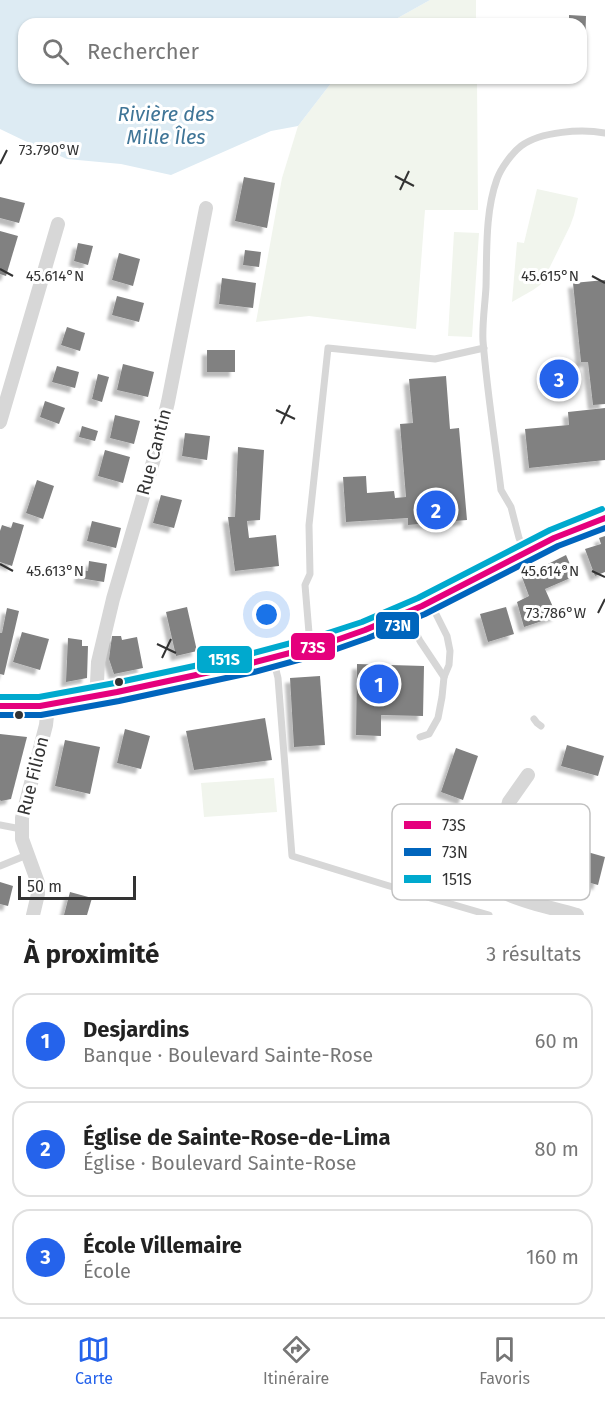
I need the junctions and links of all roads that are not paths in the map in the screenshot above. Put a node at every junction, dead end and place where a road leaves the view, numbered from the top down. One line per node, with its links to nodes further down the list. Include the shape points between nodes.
1 (605, 133): 4 (lane, via 561,132 536,138 521,146 498,177 489,224)
2 (206, 208): 13 (street, Rue Cantin, via 164,418 98,662)
3 (58, 224): 5 (street)
4 (484, 348): 7 (lane, via 501,490 511,507); 10 (lane, via 435,359 328,348 309,525 310,574 305,585)
5 (0, 422)
6 (605, 518): 7 (street)
7 (526, 553): 8 (street)
8 (430, 602): 9 (street); 12 (lane, via 449,644 450,658)
9 (406, 613): 10 (street); 12 (lane)
10 (312, 648): 11 (street)
11 (273, 658): 13 (street); 25 (lane, via 278,678 292,856)
12 (444, 677): 18 (lane, via 438,717 429,734)
13 (98, 695): 14 (street)
14 (48, 705): 15 (street); 22 (street, Rue Filion)
15 (0, 706)
16 (534, 719): 17 (lane)
17 (541, 726)
18 (420, 737)
19 (528, 775): 20 (street)
20 (509, 804)
21 (0, 825): 22 (lane)
22 (21, 829): 23 (street, Rue Filion)
23 (27, 855): 24 (lane); 28 (street, Rue Filion, via 38,882)
24 (0, 866)
25 (392, 887)
26 (438, 900): 29 (lane)
27 (524, 900): 30 (street)
28 (33, 915)
29 (489, 915)
30 (577, 915)

